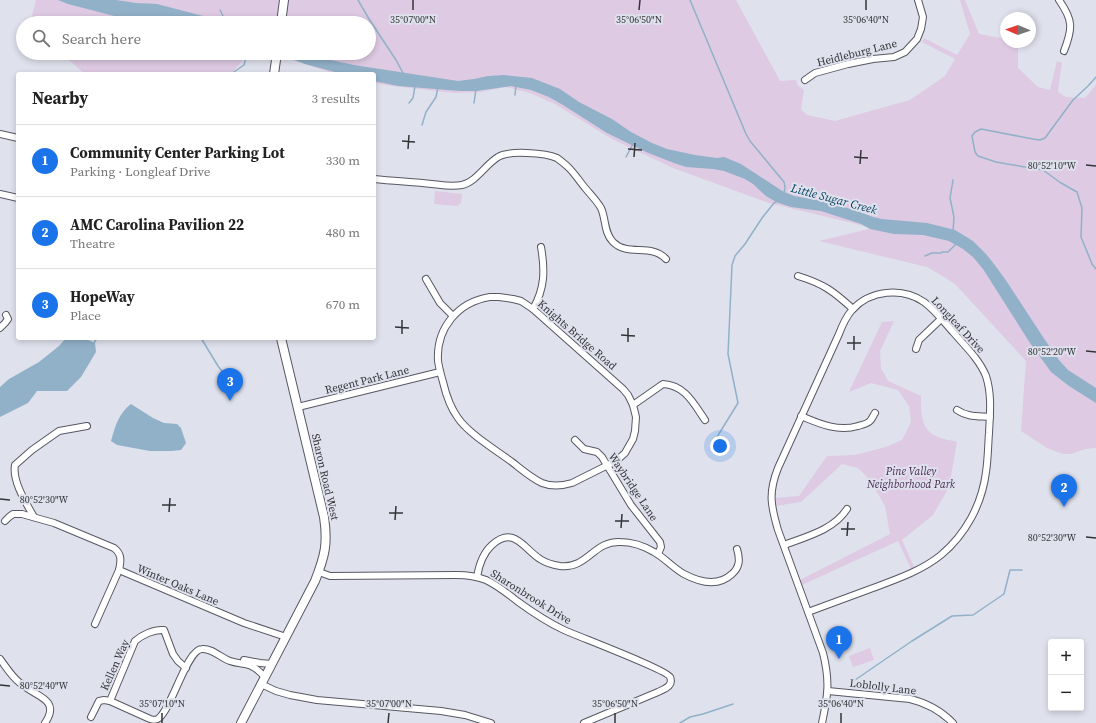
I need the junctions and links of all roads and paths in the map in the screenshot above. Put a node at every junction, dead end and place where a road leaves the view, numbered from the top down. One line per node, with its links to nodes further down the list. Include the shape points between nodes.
1 (284, 0): 4 (main road)
2 (918, 0): 8 (street, Heidleburg Lane, via 923,17 921,29 917,39 905,52 894,57 848,64 815,74)
3 (1059, 0): 5 (street, via 1070,23 1070,34)
4 (282, 16)
5 (1064, 51)
6 (275, 60): 7 (main road)
7 (274, 72)
8 (805, 80)
9 (0, 134): 10 (street)
10 (16, 138)
11 (376, 179): 15 (street, via 462,185 496,158 505,154 516,152 548,155 570,168 598,203 609,237 616,244 626,249 655,252)
12 (0, 194): 13 (street)
13 (16, 198)
14 (541, 248): 18 (street, via 544,261 543,280)
15 (666, 259)
16 (798, 276): 19 (street, via 827,287)
17 (426, 279): 21 (street, via 438,301)
18 (533, 309): 21 (street, Knights Bridge Road, via 521,301 490,297 468,304); 27 (street, Knights Bridge Road, via 622,389)
19 (853, 310): 22 (street, Longleaf Drive, via 874,296 898,293 915,297); 31 (street, Longleaf Drive, via 845,320)
20 (6, 315): 23 (street, via 8,319)
21 (453, 316): 26 (street, Knights Bridge Road, via 440,341)
22 (941, 319): 25 (street, via 919,340); 32 (street, Longleaf Drive, via 976,358 983,371 990,392)
23 (0, 328)
24 (281, 340): 28 (main road, Sharon Road West)
25 (916, 349)
26 (440, 372): 28 (street, Regent Park Lane); 36 (street, Knights Bridge Road, via 448,401 463,425 535,479 549,485 564,485)
27 (633, 405): 33 (street, via 663,384 669,384 684,391); 36 (street, Knights Bridge Road, via 636,425 633,439 625,453)
28 (298, 407): 44 (main road, Sharon Road West, via 324,517 325,553)
29 (957, 410): 32 (street, via 967,415)
30 (875, 414): 31 (street, via 869,422 852,428 824,425)
31 (801, 416): 40 (street, Longleaf Drive, via 772,488 771,506)
32 (990, 417): 46 (street, Longleaf Drive, via 984,487 971,519 951,546 913,573)
33 (705, 420)
34 (87, 426): 38 (street, via 59,431 15,465 17,484)
35 (575, 440): 36 (street, Waybridge Lane, via 584,449 596,452)
36 (607, 466): 42 (street, Waybridge Lane, via 631,505 660,542)
37 (847, 509): 40 (street, via 841,518 827,527)
38 (34, 517): 39 (street, via 13,514); 43 (street, via 114,548 121,556)
39 (5, 521)
40 (784, 545): 46 (street, Longleaf Drive)
41 (737, 549): 42 (street, via 737,568 727,578 711,582 697,580 683,573)
42 (658, 554): 45 (street, via 634,544 615,542 604,545 579,564 555,566 542,560 518,540 505,538 487,550 480,562)
43 (119, 570): 47 (street); 48 (street, Winter Oaks Lane, via 244,623)
44 (319, 572): 45 (street, Sharonbrook Drive, via 330,576); 48 (main road, Sharon Road West)
45 (477, 577): 60 (street, Sharonbrook Drive, via 495,584 553,625 628,656 670,677 669,686 658,692)
46 (808, 612): 54 (street, Longleaf Drive, via 823,653 828,674)
47 (95, 624)
48 (286, 637): 51 (main road, Sharon Road West)
49 (0, 659): 57 (street, via 19,683 46,700 50,710)
50 (251, 663): 51 (street); 52 (street, via 233,663 210,650 201,649 195,652); 53 (street, via 260,671)
51 (272, 664): 53 (main road, Sharon Road West)
52 (186, 668): 55 (street, via 159,718 150,719); 55 (street, Kellen Way, via 173,654 164,630 155,631 135,641)
53 (263, 681): 58 (main road, Sharon Road West); 59 (street, via 290,695 317,700 441,711)
54 (828, 691): 61 (street, Longleaf Drive); 62 (street, Loblolly Lane, via 919,701 939,710)
55 (110, 701): 56 (street, via 99,701)
56 (91, 717)
57 (45, 723)
58 (241, 723)
59 (491, 723)
60 (584, 723)
61 (822, 723)
62 (953, 723)

